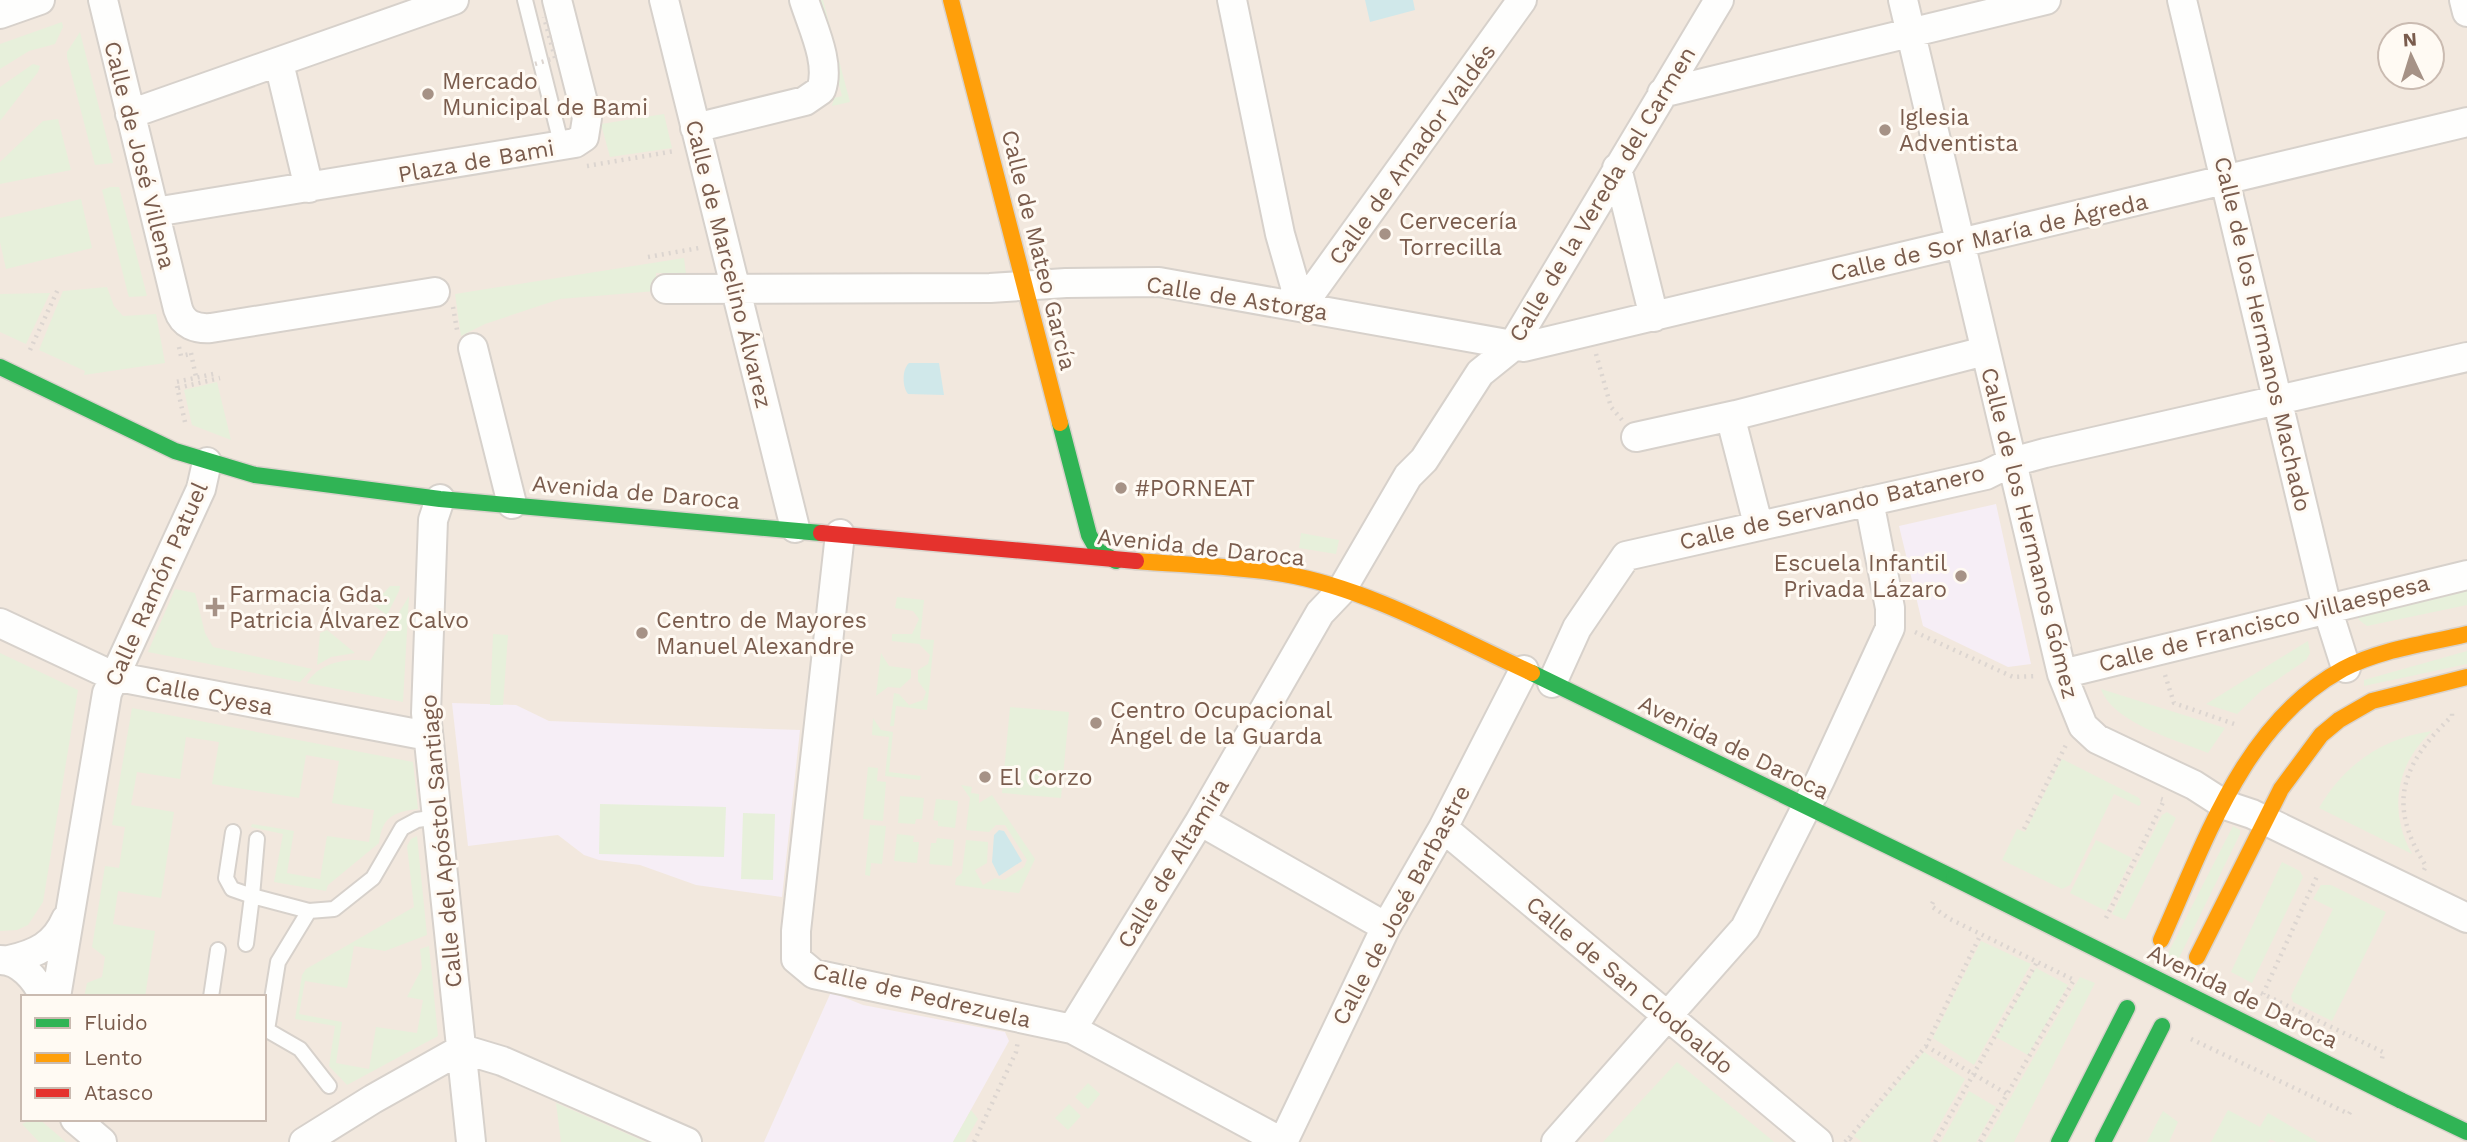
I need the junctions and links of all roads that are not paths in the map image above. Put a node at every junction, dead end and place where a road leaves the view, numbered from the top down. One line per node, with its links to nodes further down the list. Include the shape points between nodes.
1 (40, 0): 17 (street)
2 (103, 0): 21 (street, Calle de José Villena)
3 (454, 0): 19 (street)
4 (525, 0): 24 (lane)
5 (664, 0): 23 (street, Calle de Marcelino Álvarez)
6 (804, 0): 23 (street, via 824,72 821,90 805,101)
7 (951, 0): 32 (main road, Calle de Mateo García)
8 (1231, 0): 29 (street)
9 (1522, 0): 31 (street, Calle de Amador Valdés)
10 (1719, 0): 20 (street, Calle de la Vereda del Carmen)
11 (1903, 0): 18 (street, Calle de los Hermanos Gómez)
12 (2046, 0): 18 (street)
13 (2182, 0): 26 (street, Calle de los Hermanos Machado)
14 (2464, 0): 16 (street)
15 (550, 8): 24 (street, Plaza de Bami, via 587,128 584,137)
16 (2467, 12)
17 (0, 14)
18 (1910, 33): 20 (street); 30 (street, Calle de los Hermanos Gómez)
19 (279, 63): 21 (street); 27 (street)
20 (1662, 93): 25 (street, Calle de la Vereda del Carmen)
21 (130, 114): 28 (street, Calle de José Villena)
22 (2467, 122): 26 (street, Calle de Sor María de Ágreda)
23 (695, 128): 33 (street, Calle de Marcelino Álvarez)
24 (562, 147): 27 (street, Plaza de Bami)
25 (1617, 168): 37 (street); 39 (street, Calle de la Vereda del Carmen)
26 (2227, 180): 30 (street, Calle de Sor María de Ágreda); 43 (street, Calle de los Hermanos Machado)
27 (309, 188): 28 (street, Plaza de Bami)
28 (155, 212): 35 (street, Calle de José Villena, via 178,309 190,325 211,328)
29 (1280, 233): 31 (street, via 1288,246 1308,257 1328,258); 36 (street)
30 (1959, 244): 37 (street, Calle de Sor María de Ágreda); 40 (street, Calle de los Hermanos Gómez)
31 (1342, 252): 36 (street, Calle de Amador Valdés)
32 (1024, 287): 33 (street, Calle de Astorga); 36 (street, Calle de Astorga, via 1159,282); 51 (main road, Calle de Mateo García)
33 (736, 288): 34 (street, Calle de Astorga); 53 (street, Calle de Marcelino Álvarez)
34 (666, 289)
35 (440, 298)
36 (1301, 307): 39 (street, Calle de Astorga)
37 (1654, 317): 39 (street, Calle de Sor María de Ágreda)
38 (466, 345): 50 (street)
39 (1511, 348): 58 (street, Calle de la Vereda del Carmen, via 1480,373 1424,460 1408,475)
40 (1985, 351): 44 (street); 47 (street, Calle de los Hermanos Gómez)
41 (2467, 356): 43 (street, Calle de Servando Batanero)
42 (0, 367): 46 (main road, Avenida de Daroca)
43 (2277, 398): 47 (street, Calle de Servando Batanero); 59 (street, Calle de los Hermanos Machado)
44 (1737, 415): 45 (street); 52 (street, via 1733,427)
45 (1636, 437)
46 (207, 462): 48 (main road, Avenida de Daroca, via 255,475); 64 (street, Calle Ramón Patuel, via 201,489)
47 (2012, 462): 49 (street, Calle de Servando Batanero, via 1986,475); 63 (street, Calle de los Hermanos Gómez)
48 (440, 499): 50 (main road, Avenida de Daroca); 68 (street, Calle del Apóstol Santiago, via 433,520)
49 (1869, 501): 52 (street, Calle de Servando Batanero); 71 (street, via 1890,628)
50 (512, 504): 53 (main road, Avenida de Daroca)
51 (1084, 512): 55 (main road, via 1077,540); 56 (main road, Calle de Mateo García, via 1093,545)
52 (1758, 524): 66 (street, Calle de Servando Batanero, via 1626,556 1577,628)
53 (795, 528): 54 (main road, Avenida de Daroca)
54 (840, 534): 55 (main road, Avenida de Daroca); 95 (street, Calle de Pedrezuela, via 796,960 814,974)
55 (1054, 555): 56 (main road, Avenida de Daroca)
56 (1116, 561): 58 (main road, Avenida de Daroca, via 1285,574)
57 (2467, 575): 59 (street, Calle de Francisco Villaespesa)
58 (1341, 591): 62 (main road, Avenida de Daroca); 73 (street, Calle de Altamira, via 1320,613)
59 (2327, 608): 63 (street, Calle de Francisco Villaespesa); 67 (street, Calle de los Hermanos Machado)
60 (0, 623): 64 (street, Calle Cyesa)
61 (2467, 634): 67 (main road, via 2373,658)
62 (1524, 670): 66 (main road, Avenida de Daroca); 75 (street, Calle de José Barbastre)
63 (2051, 675): 70 (street, Calle de los Hermanos Gómez, via 2096,739 2194,785)
64 (113, 676): 68 (street, Calle Cyesa); 80 (street, Calle Ramón Patuel)
65 (2467, 677): 69 (main road, via 2361,706 2326,730)
66 (1552, 683): 71 (main road, Avenida de Daroca)
67 (2344, 685): 69 (main road, via 2293,744 2285,762); 70 (main road, via 2305,693 2264,736)
68 (428, 736): 72 (street, Calle del Apóstol Santiago)
69 (2288, 774): 74 (main road)
70 (2225, 805): 74 (street, Calle de los Hermanos Gómez); 83 (main road)
71 (1805, 808): 92 (street, via 1745,928); 99 (main road, Avenida de Daroca, bridge)
72 (437, 817): 79 (lane, via 402,828 373,878 334,909); 96 (street, Calle del Apóstol Santiago)
73 (1200, 821): 82 (street); 95 (street, Calle de Altamira)
74 (2265, 821): 81 (street, Calle de los Hermanos Gómez); 86 (main road)
75 (1443, 828): 82 (street, Calle de José Barbastre); 92 (street, Calle de San Clodoaldo)
76 (233, 832): 78 (lane, via 228,884)
77 (257, 839): 78 (lane)
78 (251, 896): 79 (lane); 84 (lane)
79 (309, 911): 94 (lane, via 278,962)
80 (69, 913): 87 (street, Calle Ramón Patuel, via 48,945); 89 (street, Calle Ramón Patuel)
81 (2465, 917)
82 (1386, 927): 104 (street, Calle de José Barbastre)
83 (2161, 940)
84 (246, 944)
85 (218, 950): 90 (lane)
86 (2197, 957)
87 (5, 960): 88 (street, via 34,981)
88 (43, 995)
89 (56, 995)
90 (211, 995)
91 (2127, 1008): 107 (main road)
92 (1668, 1017): 105 (street); 106 (street, Calle de San Clodoaldo)
93 (2162, 1026): 108 (main road)
94 (266, 1029): 97 (lane, via 300,1049)
95 (1072, 1029): 104 (street, Calle de Pedrezuela)
96 (462, 1049): 101 (street); 102 (street, Calle del Apóstol Santiago); 103 (street, via 502,1061)
97 (329, 1086)
98 (77, 1121): 100 (street)
99 (2467, 1132)
100 (102, 1142)
101 (304, 1142)
102 (471, 1142)
103 (687, 1142)
104 (1282, 1142)
105 (1556, 1142)
106 (1818, 1142)
107 (2059, 1142)
108 (2103, 1142)

